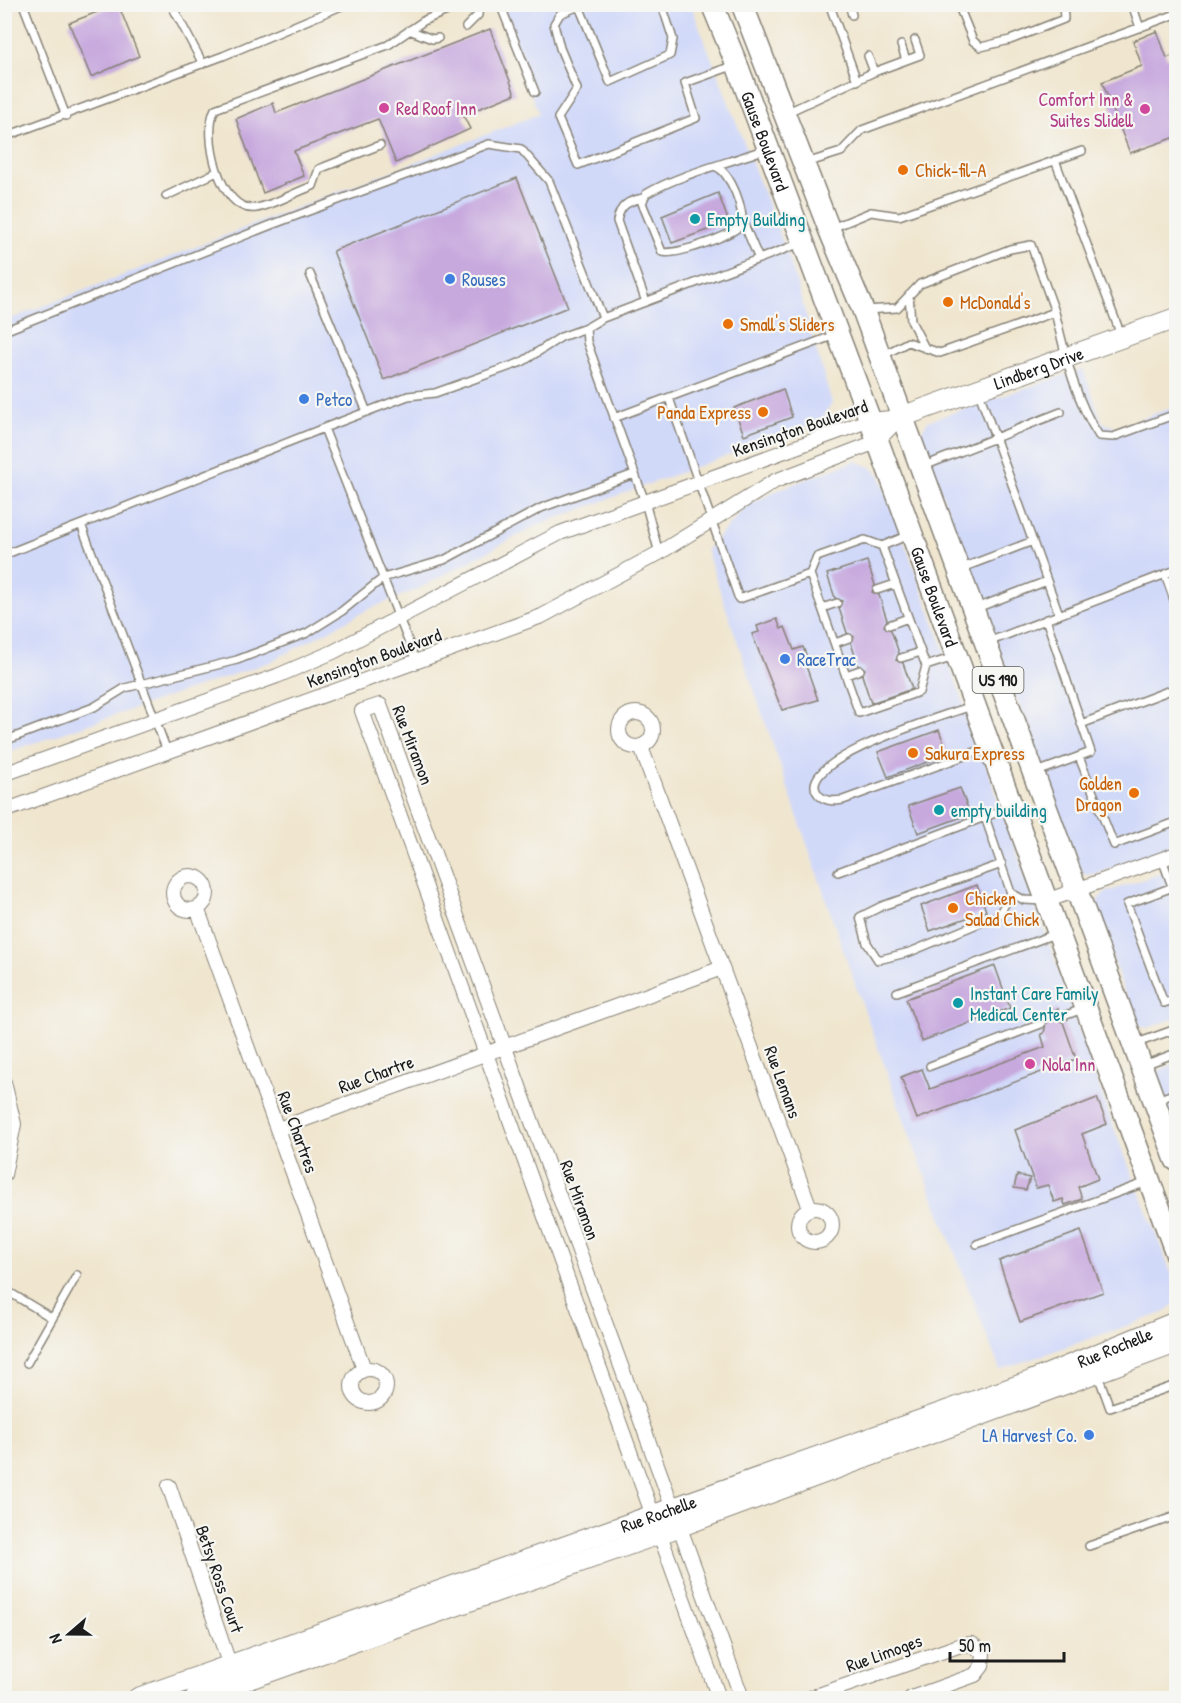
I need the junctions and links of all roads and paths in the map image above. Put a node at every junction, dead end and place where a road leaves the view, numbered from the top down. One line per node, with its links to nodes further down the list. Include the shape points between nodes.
1 (23, 4): 34 (lane)
2 (171, 4): 27 (lane)
3 (346, 4): 27 (lane)
4 (464, 4): 21 (lane)
5 (478, 4): 19 (lane, via 478,15)
6 (500, 4): 32 (lane)
7 (712, 4): 29 (main road, Gause Boulevard / US 190)
8 (742, 4): 28 (main road, Gause Boulevard / US 190)
9 (772, 4): 15 (lane)
10 (849, 4): 18 (lane)
11 (958, 4): 12 (lane, via 973,42 981,47 1064,19)
12 (1063, 4)
13 (1132, 4): 20 (lane)
14 (580, 5): 16 (lane, via 610,82 670,55 673,39); 29 (lane, via 560,14 554,24 577,89 558,118 578,165 696,118 685,83)
15 (831, 5): 31 (lane)
16 (665, 6)
17 (1176, 14): 20 (lane)
18 (852, 15)
19 (466, 27)
20 (1140, 28): 40 (lane, via 862,130 841,152)
21 (408, 30): 22 (lane); 42 (lane, via 388,45 215,109 209,129)
22 (438, 38)
23 (915, 40): 26 (lane, via 921,55)
24 (901, 45): 26 (lane)
25 (868, 56): 30 (lane)
26 (906, 60): 30 (lane)
27 (203, 64): 34 (lane)
28 (765, 65): 29 (street, Gause Boulevard); 33 (main road, Gause Boulevard / US 190)
29 (739, 70): 37 (main road, Gause Boulevard / US 190)
30 (874, 72): 31 (lane)
31 (857, 81): 33 (lane)
32 (535, 92)
33 (784, 114): 40 (main road, Gause Boulevard / US 190)
34 (66, 116): 35 (lane)
35 (4, 137)
36 (380, 145): 42 (lane, via 319,169 313,186 256,208 243,206 227,193)
37 (768, 148): 41 (lane); 47 (main road, Gause Boulevard / US 190)
38 (1082, 151): 39 (lane)
39 (1055, 160): 46 (lane, via 899,216 871,212); 59 (lane)
40 (803, 164): 46 (main road, Gause Boulevard / US 190)
41 (716, 167): 44 (lane, via 653,190); 45 (lane, via 730,180)
42 (217, 172): 43 (lane)
43 (166, 196)
44 (643, 198): 45 (lane, via 659,248 666,253 730,233); 51 (lane, via 626,203 617,220)
45 (743, 222): 48 (lane)
46 (829, 229): 52 (main road, Gause Boulevard / US 190)
47 (803, 242): 48 (lane); 58 (main road, Gause Boulevard / US 190)
48 (759, 259): 51 (lane)
49 (310, 274): 65 (lane)
50 (909, 295): 52 (lane, via 897,308); 53 (lane, via 920,284 1010,249 1031,245); 60 (lane, via 911,321)
51 (646, 302): 54 (lane)
52 (863, 310): 61 (main road, Gause Boulevard / US 190)
53 (1055, 312): 60 (lane, via 940,352); 62 (lane)
54 (603, 318): 56 (lane); 57 (lane, via 549,181 521,149 489,144 229,241)
55 (1176, 318): 59 (street, Lindberg Drive)
56 (586, 328): 65 (lane, via 561,337 515,365 468,383 408,396); 69 (lane, via 587,342)
57 (4, 331)
58 (837, 334): 64 (lane); 70 (main road, Gause Boulevard / US 190)
59 (1122, 338): 62 (street, Lindberg Drive)
60 (925, 348): 61 (lane, via 908,342)
61 (880, 357): 68 (main road, Gause Boulevard / US 190)
62 (1066, 359): 63 (street, Lindberg Drive); 67 (lane, via 1090,423 1099,436 1113,437)
63 (978, 390): 68 (street, Lindberg Drive); 72 (lane)
64 (669, 398): 69 (lane); 76 (lane)
65 (366, 412): 71 (lane)
66 (1061, 412): 72 (lane)
67 (1176, 414)
68 (901, 417): 70 (street, Kensington Boulevard); 73 (street, Kensington Boulevard); 74 (main road, Gause Boulevard / US 190)
69 (614, 418): 75 (lane)
70 (870, 420): 73 (main road, Gause Boulevard / US 190); 76 (street, Kensington Boulevard)
71 (324, 428): 79 (lane); 89 (lane)
72 (995, 437): 74 (lane); 81 (lane)
73 (876, 442): 78 (street, Kensington Boulevard, via 775,481); 80 (main road, Gause Boulevard / US 190)
74 (919, 468): 85 (main road, Gause Boulevard / US 190)
75 (634, 474): 77 (lane); 89 (lane, via 541,508 444,560)
76 (697, 483): 77 (street, Kensington Boulevard); 78 (lane)
77 (645, 502): 83 (lane); 98 (street, Kensington Boulevard, via 560,533)
78 (710, 521): 83 (street, Kensington Boulevard); 87 (lane, via 739,599)
79 (82, 527): 84 (lane); 112 (lane)
80 (912, 534): 82 (lane); 106 (main road, Gause Boulevard / US 190)
81 (1033, 541): 85 (lane); 90 (lane)
82 (882, 546): 87 (lane, via 865,540 818,556); 91 (lane)
83 (659, 553): 108 (street, Kensington Boulevard, via 542,616)
84 (4, 555)
85 (957, 570): 96 (main road, Gause Boulevard / US 190)
86 (1176, 570): 88 (lane)
87 (810, 574): 95 (lane)
88 (1165, 574): 94 (lane); 97 (lane)
89 (383, 578): 98 (lane); 112 (lane, via 307,633 237,660)
90 (1047, 581): 96 (lane); 97 (lane)
91 (895, 584): 92 (lane); 99 (lane)
92 (877, 590)
93 (837, 603): 95 (lane)
94 (1176, 605)
95 (822, 608): 103 (lane)
96 (972, 610): 104 (main road, Gause Boulevard / US 190)
97 (1059, 614): 100 (lane)
98 (398, 616): 108 (lane); 115 (street, Kensington Boulevard, via 333,652 277,676)
99 (908, 618): 101 (lane); 105 (lane)
100 (1046, 619): 104 (lane); 116 (lane)
101 (889, 625)
102 (849, 638): 103 (lane)
103 (835, 643): 111 (lane)
104 (984, 643): 123 (main road, Gause Boulevard / US 190)
105 (921, 652): 107 (lane); 109 (lane)
106 (957, 656): 109 (lane); 114 (main road, Gause Boulevard / US 190)
107 (901, 658)
108 (416, 661): 120 (street, Kensington Boulevard)
109 (926, 666): 111 (lane, via 919,692 859,713)
110 (860, 670): 111 (lane)
111 (846, 675)
112 (143, 684): 115 (lane); 117 (lane)
113 (1176, 688): 116 (lane)
114 (974, 705): 118 (main road, Gause Boulevard / US 190); 118 (lane, via 876,740 825,766 815,783 818,792 822,798 843,800)
115 (155, 719): 120 (lane); 122 (street, Kensington Boulevard)
116 (1081, 724): 121 (lane, via 1091,752)
117 (4, 741)
118 (990, 746): 124 (main road, Gause Boulevard / US 190)
119 (641, 747): 139 (street, Rue Lemans)
120 (167, 751): 125 (street, Kensington Boulevard)
121 (1078, 757): 123 (lane); 127 (lane, via 1114,845)
122 (4, 774)
123 (1033, 774): 133 (main road, Gause Boulevard / US 190)
124 (1012, 807): 126 (lane); 136 (main road, Gause Boulevard / US 190)
125 (4, 812)
126 (985, 817): 130 (lane); 131 (lane)
127 (1176, 822)
128 (1176, 854): 129 (street)
129 (1162, 859): 132 (lane); 133 (street)
130 (1002, 864): 134 (lane); 134 (lane, via 860,917 867,943 878,960 910,952 999,915)
131 (838, 872)
132 (1173, 887): 135 (lane); 141 (lane, via 1127,904 1164,1003)
133 (1077, 891): 136 (street); 146 (main road, Gause Boulevard / US 190)
134 (1011, 893): 136 (lane, via 1024,900)
135 (1176, 897)
136 (1046, 901): 138 (main road, Gause Boulevard / US 190)
137 (197, 908): 155 (street, Rue Chartres)
138 (1060, 933): 140 (lane); 142 (main road, Gause Boulevard / US 190)
139 (722, 968): 147 (street); 159 (street, Rue Lemans)
140 (897, 992)
141 (1176, 999)
142 (1087, 1008): 143 (lane); 158 (main road, Gause Boulevard / US 190)
143 (1061, 1017)
144 (1041, 1024): 151 (lane)
145 (1176, 1029): 146 (lane)
146 (1134, 1044): 150 (main road, Gause Boulevard / US 190)
147 (505, 1046): 148 (street); 148 (street, Rue Miramon, via 380,705 362,711); 174 (street, Rue Miramon)
148 (486, 1053): 155 (street, Rue Chartre); 175 (street, Rue Miramon)
149 (1176, 1053): 150 (lane)
150 (1142, 1065): 154 (main road, Gause Boulevard / US 190)
151 (930, 1066)
152 (4, 1082): 157 (street, via 14,1124)
153 (1176, 1094): 154 (lane)
154 (1155, 1101): 156 (main road, Gause Boulevard / US 190)
155 (278, 1129): 168 (street, Rue Chartres)
156 (1176, 1160)
157 (4, 1175)
158 (1150, 1181): 160 (lane); 161 (main road, Gause Boulevard / US 190)
159 (810, 1208)
160 (977, 1244)
161 (1176, 1253)
162 (77, 1275): 164 (lane)
163 (4, 1289): 164 (lane)
164 (52, 1318): 167 (lane)
165 (1176, 1322): 171 (street, Rue Rochelle, via 1030,1381)
166 (1176, 1343): 169 (street, Rue Rochelle)
167 (27, 1363)
168 (364, 1369)
169 (1097, 1372): 170 (lane, via 1110,1408); 171 (street, Rue Rochelle)
170 (1176, 1385)
171 (958, 1415): 174 (street, Rue Rochelle)
172 (169, 1486): 179 (street, Betsy Ross Court)
173 (1176, 1516): 176 (lane)
174 (676, 1518): 175 (street, Rue Rochelle); 184 (street, Rue Miramon)
175 (656, 1525): 177 (street, Rue Rochelle); 178 (street, Rue Rochelle); 183 (street, Rue Miramon)
176 (1089, 1546)
177 (367, 1616): 178 (street); 179 (street, Rue Rochelle)
178 (373, 1635): 180 (street, Rue Rochelle)
179 (230, 1665): 180 (street, Betsy Ross Court); 181 (street, Rue Rochelle)
180 (236, 1683): 182 (street, Rue Rochelle)
181 (138, 1698)
182 (195, 1698)
183 (719, 1698)
184 (742, 1698)
185 (810, 1698): 186 (street, Rue Limoges, via 961,1645 972,1644 983,1653 982,1666 975,1675)
186 (911, 1698)

